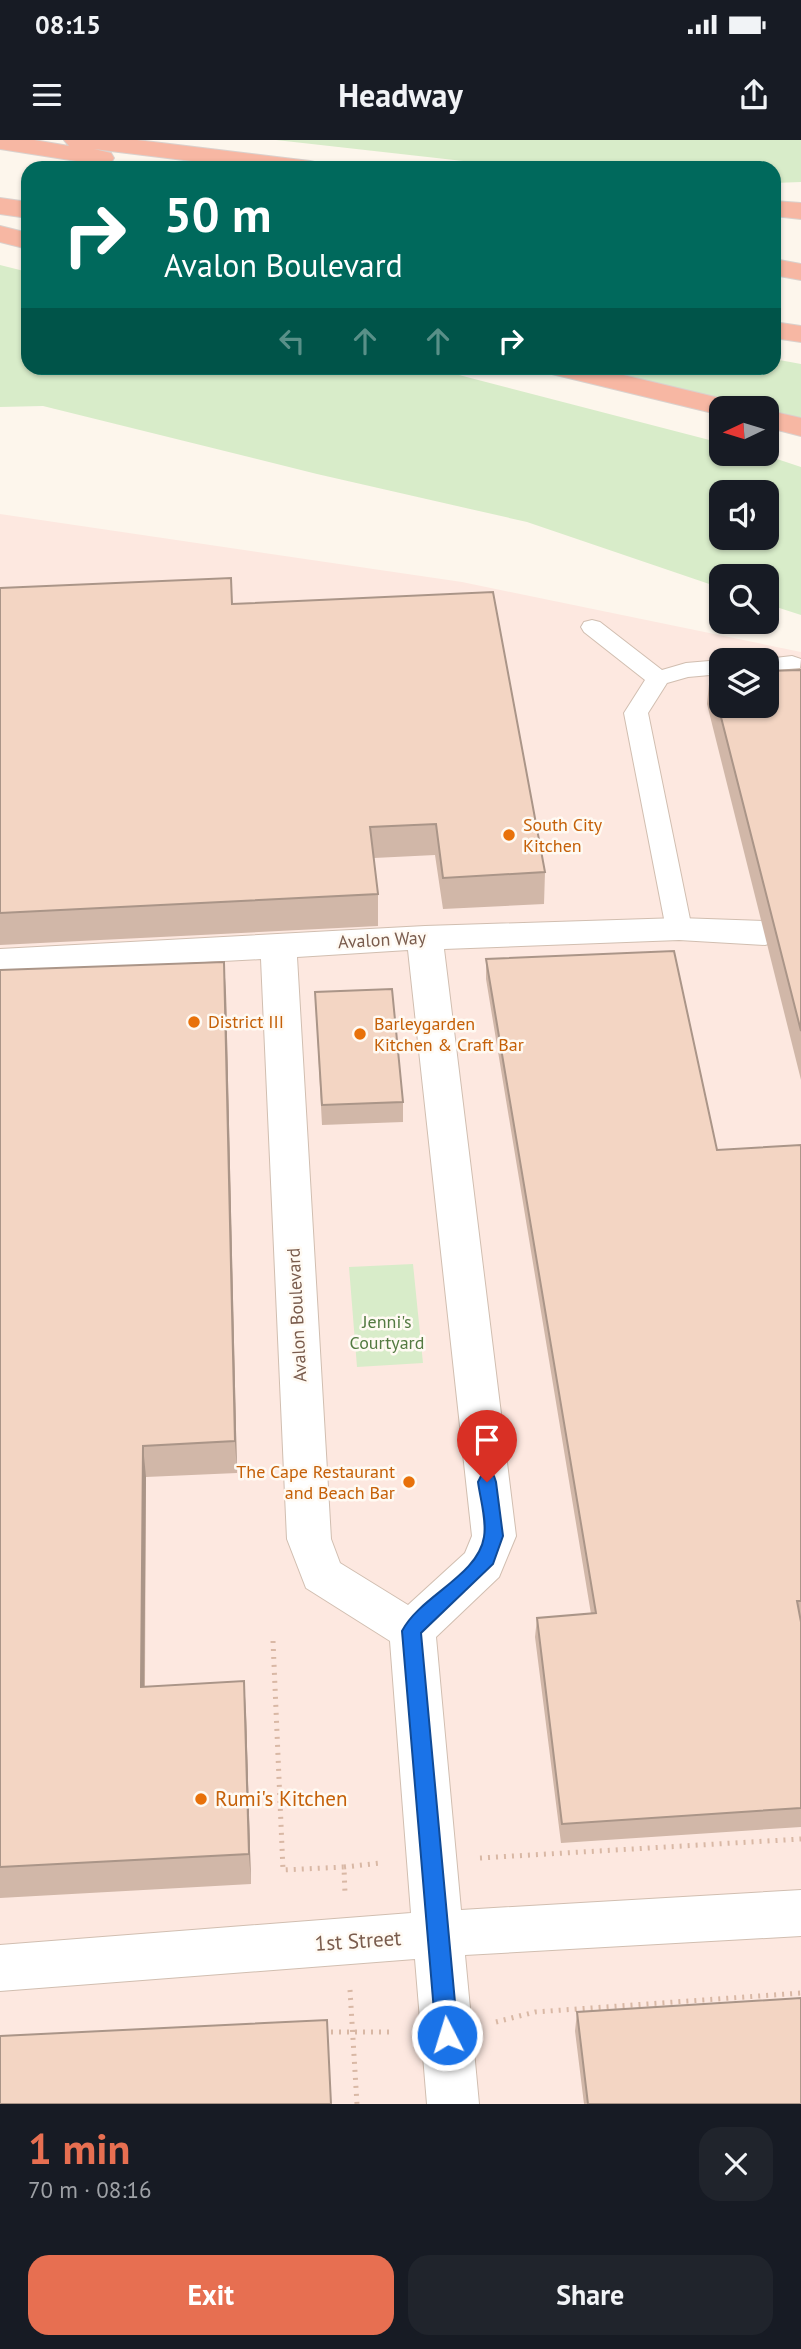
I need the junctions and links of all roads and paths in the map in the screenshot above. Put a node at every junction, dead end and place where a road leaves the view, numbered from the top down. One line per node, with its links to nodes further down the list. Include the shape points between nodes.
1 (76, 140): 4 (highway)
2 (0, 142): 3 (highway)
3 (119, 161)
4 (252, 161)
5 (0, 206): 6 (highway)
6 (21, 209)
7 (781, 210): 8 (highway)
8 (801, 211)
9 (0, 234): 10 (highway)
10 (21, 239)
11 (781, 268): 12 (highway)
12 (801, 272)
13 (781, 331): 14 (highway)
14 (801, 334)
15 (591, 375): 16 (highway)
16 (709, 404)
17 (779, 421): 18 (highway)
18 (801, 427)
19 (592, 627): 23 (lane)
20 (792, 663): 21 (lane)
21 (779, 664)
22 (709, 668): 23 (lane)
23 (658, 678): 24 (lane, via 636,713)
24 (679, 929): 25 (street, Avalon Way); 26 (street, Avalon Way)
25 (765, 933)
26 (425, 938): 27 (street, Avalon Way); 29 (street, via 494,1536 483,1564)
27 (278, 947): 28 (street, Avalon Way); 29 (street, Avalon Boulevard, via 309,1539 322,1575)
28 (0, 961)
29 (412, 1631): 32 (street)
30 (273, 1641): 33 (path, via 283,1870)
31 (801, 1839): 32 (path, via 519,1858)
32 (432, 1858): 33 (path); 35 (street)
33 (344, 1867): 36 (path)
34 (801, 1913): 35 (street, 1st Street)
35 (438, 1934): 36 (street, 1st Street); 39 (street)
36 (346, 1942): 37 (street, 1st Street); 38 (path)
37 (0, 1968)
38 (357, 2104)
39 (453, 2104)

